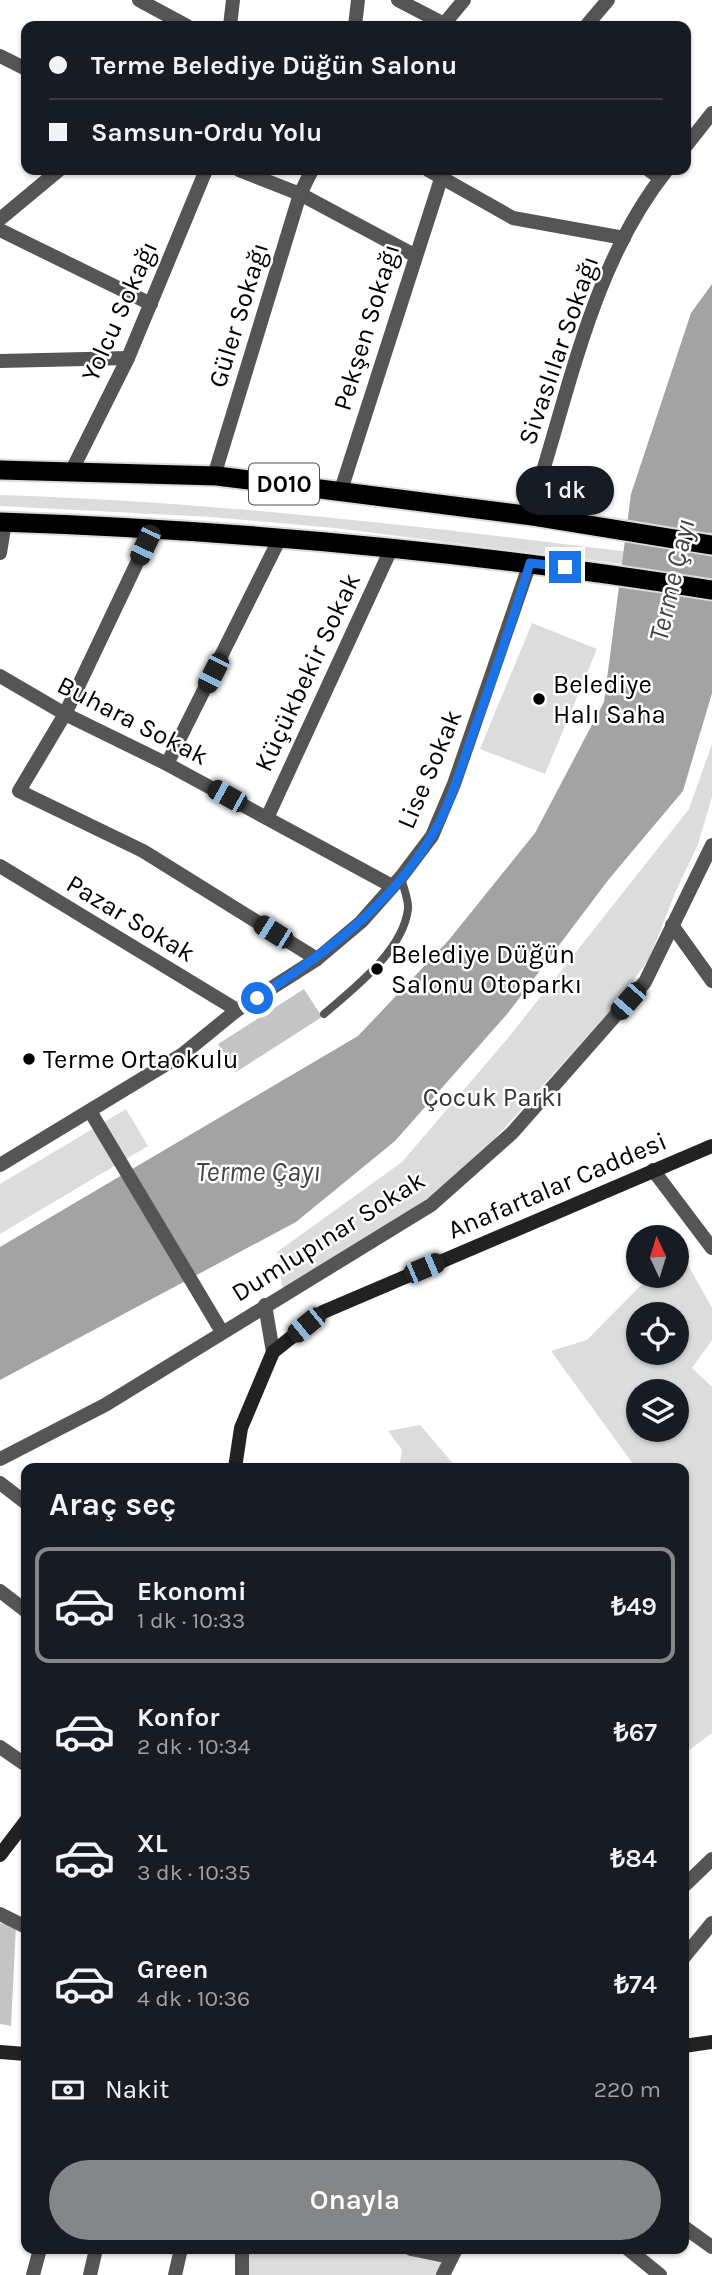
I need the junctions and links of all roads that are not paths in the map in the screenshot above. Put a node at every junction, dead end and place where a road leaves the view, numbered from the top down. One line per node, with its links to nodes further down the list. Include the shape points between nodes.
1 (139, 0): 7 (street)
2 (233, 0): 8 (street)
3 (358, 0): 9 (street)
4 (398, 0): 10 (street)
5 (464, 0): 11 (street)
6 (608, 0): 12 (street)
7 (178, 21)
8 (231, 21)
9 (356, 21)
10 (438, 21)
11 (449, 21)
12 (590, 21)
13 (0, 56): 14 (street)
14 (21, 66)
15 (712, 113): 16 (street)
16 (691, 139)
17 (53, 175): 25 (street)
18 (204, 175): 29 (street, Yolcu Sokağı)
19 (252, 175): 24 (street)
20 (310, 175): 24 (street, Güler Sokağı)
21 (435, 175): 23 (street)
22 (658, 175): 27 (street, Sivaslılar Sokağı)
23 (441, 179): 27 (street, via 513,218); 28 (street, Pekşen Sokağı)
24 (300, 194): 28 (street); 34 (street, Güler Sokağı)
25 (0, 219)
26 (0, 230): 29 (street)
27 (624, 238): 36 (street, Sivaslılar Sokağı, via 602,281)
28 (414, 255): 35 (street, Pekşen Sokağı)
29 (151, 304): 30 (street, Yolcu Sokağı)
30 (128, 358): 31 (street); 33 (street, Yolcu Sokağı)
31 (0, 361)
32 (0, 470): 33 (highway, D010)
33 (72, 470): 34 (highway, D010)
34 (214, 476): 35 (highway, D010)
35 (341, 490): 36 (highway, D010)
36 (533, 516): 40 (highway, D010)
37 (3, 522): 38 (highway, D010); 42 (street)
38 (154, 527): 39 (highway, D010); 46 (street)
39 (281, 537): 41 (highway, D010); 47 (street)
40 (712, 545)
41 (392, 547): 43 (highway, D010); 48 (street, Küçükbekir Sokak)
42 (0, 553)
43 (530, 563): 44 (highway, D010); 51 (street, Lise Sokak, via 454,784 432,836)
44 (712, 590)
45 (0, 676): 46 (street, Buhara Sokak)
46 (65, 714): 47 (street, Buhara Sokak); 53 (street, via 19,791 143,851)
47 (167, 764): 48 (street, Buhara Sokak)
48 (267, 818): 51 (street, Buhara Sokak)
49 (712, 845): 52 (street, Dumlupınar Sokak)
50 (0, 866): 55 (street, Pazar Sokak)
51 (397, 882): 53 (street, Lise Sokak, via 361,922); 56 (lane, via 408,909 396,938 377,969)
52 (672, 925): 54 (street); 62 (street, Dumlupınar Sokak, via 645,982 512,1133 431,1205)
53 (317, 959): 55 (street, Lise Sokak)
54 (712, 981)
55 (237, 1010): 57 (street, Lise Sokak, via 183,1054)
56 (324, 1014)
57 (90, 1111): 59 (street, Lise Sokak); 63 (street)
58 (712, 1146): 60 (main road, Anafartalar Caddesi)
59 (0, 1165)
60 (653, 1170): 61 (street); 64 (main road, Anafartalar Caddesi, via 323,1312)
61 (712, 1248)
62 (265, 1305): 63 (street, Dumlupınar Sokak); 64 (street)
63 (222, 1332): 65 (street, Dumlupınar Sokak, via 105,1405)
64 (274, 1352): 66 (main road, Anafartalar Caddesi, via 241,1428)
65 (0, 1459)
66 (236, 1463)
67 (0, 1483): 68 (street)
68 (21, 1499)
69 (0, 1591): 70 (street)
70 (21, 1607)
71 (0, 1747): 72 (street)
72 (21, 1762)
73 (21, 1828): 74 (main road)
74 (0, 1855)
75 (712, 1858): 76 (street)
76 (689, 1881)
77 (0, 1914): 79 (street)
78 (712, 1923): 80 (street)
79 (21, 1924)
80 (689, 1951)
81 (712, 2042): 82 (main road)
82 (689, 2045)
83 (0, 2052): 84 (main road)
84 (21, 2054)
85 (689, 2231): 86 (street)
86 (712, 2247)
87 (39, 2254): 93 (street)
88 (95, 2254): 94 (street)
89 (180, 2254): 95 (street)
90 (242, 2254): 96 (street)
91 (453, 2254): 97 (street)
92 (634, 2254): 98 (street)
93 (33, 2275)
94 (90, 2275)
95 (175, 2275)
96 (242, 2275)
97 (443, 2275)
98 (660, 2275)

